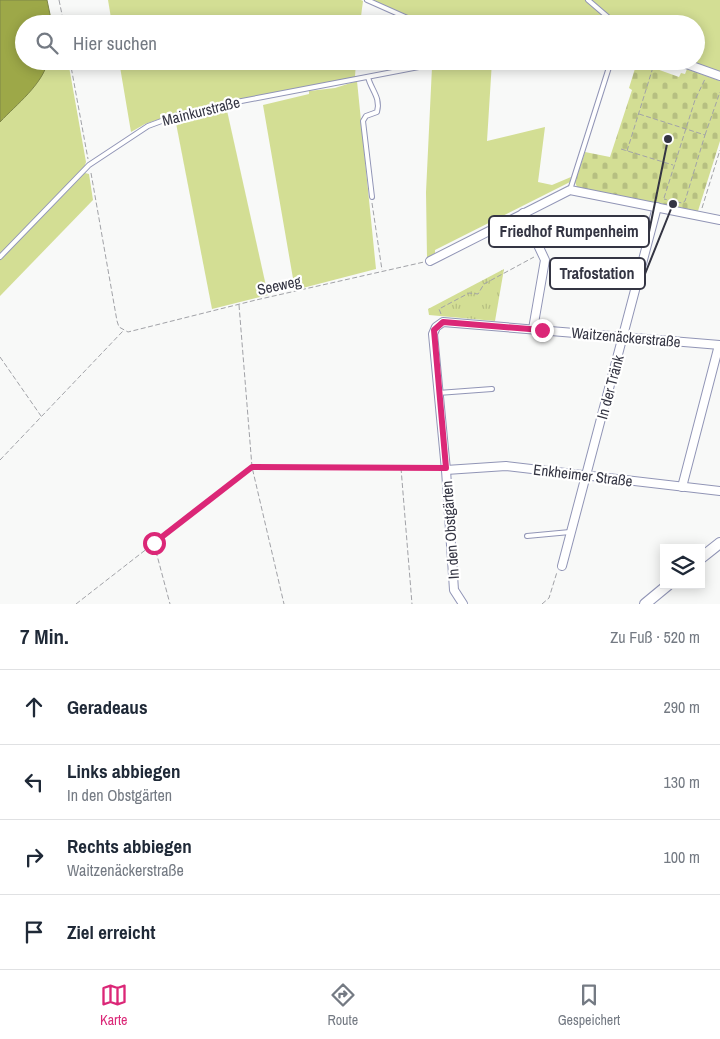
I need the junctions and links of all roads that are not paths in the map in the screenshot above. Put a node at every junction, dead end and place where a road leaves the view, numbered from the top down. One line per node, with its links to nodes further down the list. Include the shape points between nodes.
1 (367, 0): 3 (lane)
2 (588, 0): 4 (lane)
3 (400, 15)
4 (606, 15)
5 (404, 70): 9 (lane, Mainkurstraße)
6 (608, 70): 10 (lane)
7 (702, 70): 8 (street)
8 (720, 76)
9 (368, 77): 11 (lane, via 379,103 377,112 366,116 363,121); 15 (lane, Mainkurstraße, via 175,116 132,135 89,165)
10 (570, 190): 12 (street); 13 (street)
11 (372, 197)
12 (659, 208): 14 (street); 19 (street, In der Tränk)
13 (523, 213): 16 (street); 18 (street, via 546,260)
14 (720, 220)
15 (0, 258)
16 (430, 260)
17 (443, 322): 18 (street, Waitzenäckerstraße); 22 (street, In den Obstgärten, via 433,332)
18 (533, 329): 19 (street, Waitzenäckerstraße)
19 (624, 336): 20 (street, Waitzenäckerstraße); 24 (street, In der Tränk)
20 (719, 345): 25 (street)
21 (492, 389): 22 (lane)
22 (438, 393): 23 (street, In den Obstgärten)
23 (446, 469): 24 (street, Enkheimer Straße, via 506,466); 33 (street, In den Obstgärten, via 454,590)
24 (586, 476): 25 (street, Enkheimer Straße); 27 (street, In der Tränk)
25 (682, 487): 26 (street, Enkheimer Straße)
26 (720, 491)
27 (571, 532): 28 (lane); 31 (street, In der Tränk)
28 (527, 536)
29 (720, 543): 30 (street)
30 (705, 555)
31 (562, 566)
32 (663, 589): 34 (street)
33 (463, 604)
34 (645, 604)

